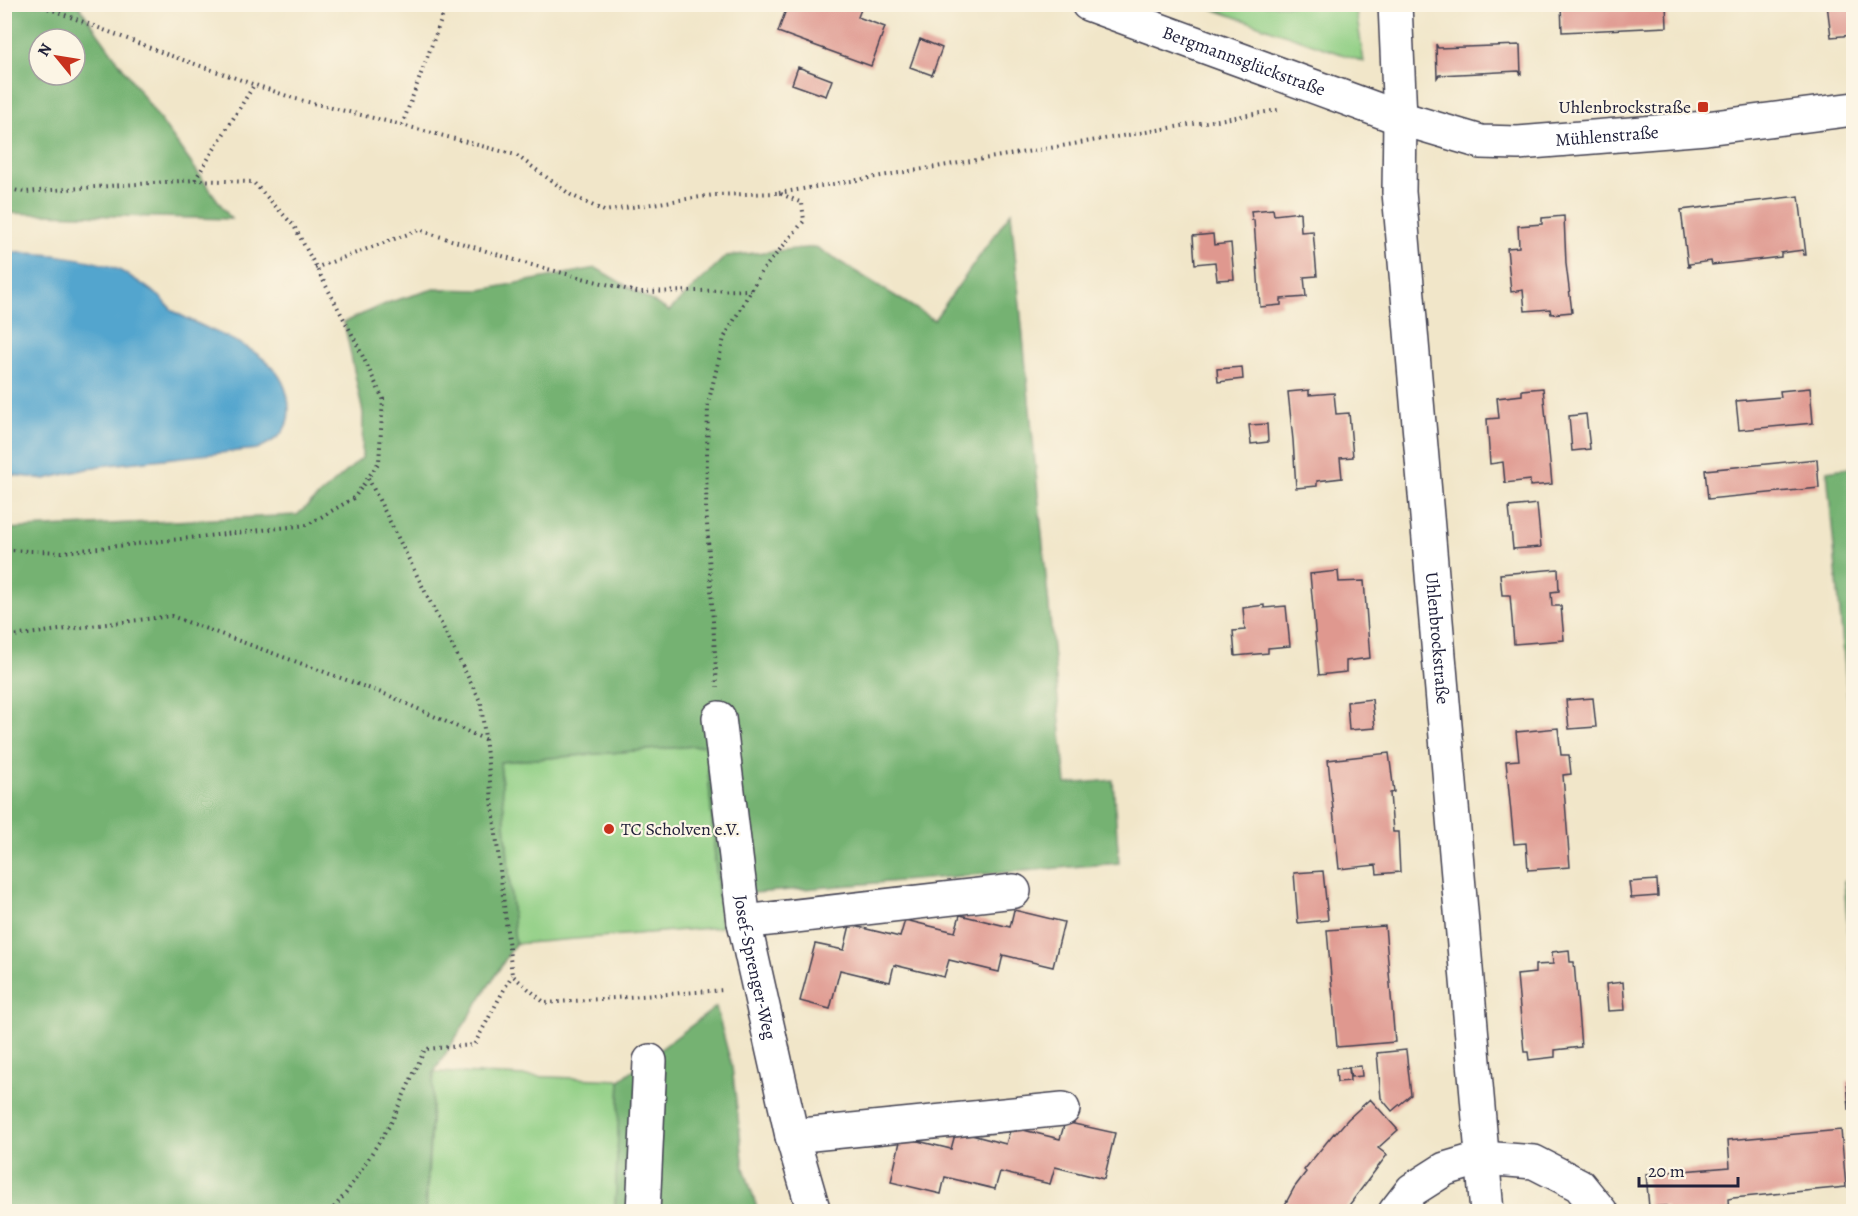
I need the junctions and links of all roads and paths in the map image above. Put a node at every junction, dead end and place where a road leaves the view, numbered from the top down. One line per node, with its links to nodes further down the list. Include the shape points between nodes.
1 (37, 4): 5 (path)
2 (447, 4): 9 (path)
3 (1088, 4): 6 (street, Bergmannsglückstraße)
4 (1395, 4): 8 (street, Uhlenbrockstraße)
5 (254, 85): 9 (path); 10 (path)
6 (1313, 87): 8 (street, Bergmannsglückstraße); 12 (path, via 1287,108)
7 (1854, 109): 8 (street, Mühlenstraße, via 1706,128 1518,143 1480,142)
8 (1400, 118): 27 (street, Uhlenbrockstraße, via 1400,203)
9 (402, 124): 12 (path, via 516,155 571,195 604,212 714,195)
10 (195, 180): 11 (path, via 24,192); 13 (path, via 253,182 294,226)
11 (4, 188)
12 (779, 193): 14 (path, via 802,203 804,220)
13 (315, 268): 14 (path, via 419,230 637,292); 15 (path, via 383,399 379,462)
14 (752, 290): 18 (path, via 724,338 708,404 706,507)
15 (368, 478): 16 (path, via 354,498 307,525 63,552); 19 (path, via 481,703)
16 (4, 550)
17 (4, 638): 19 (path, via 171,616 390,696)
18 (719, 718): 21 (street, Josef-Sprenger-Weg)
19 (486, 741): 22 (path)
20 (1014, 891): 21 (street)
21 (744, 922): 26 (street, Josef-Sprenger-Weg)
22 (512, 975): 23 (path, via 545,1003); 28 (path, via 474,1046 425,1049 390,1125)
23 (731, 989)
24 (650, 1061): 29 (street)
25 (1063, 1109): 26 (street)
26 (792, 1136): 30 (street, Josef-Sprenger-Weg)
27 (1482, 1158): 31 (street, via 1445,1169 1412,1190); 32 (street, Uhlenbrockstraße); 33 (street, via 1534,1162 1579,1185)
28 (330, 1212)
29 (643, 1212)
30 (814, 1212)
31 (1395, 1212)
32 (1487, 1212)
33 (1601, 1212)

